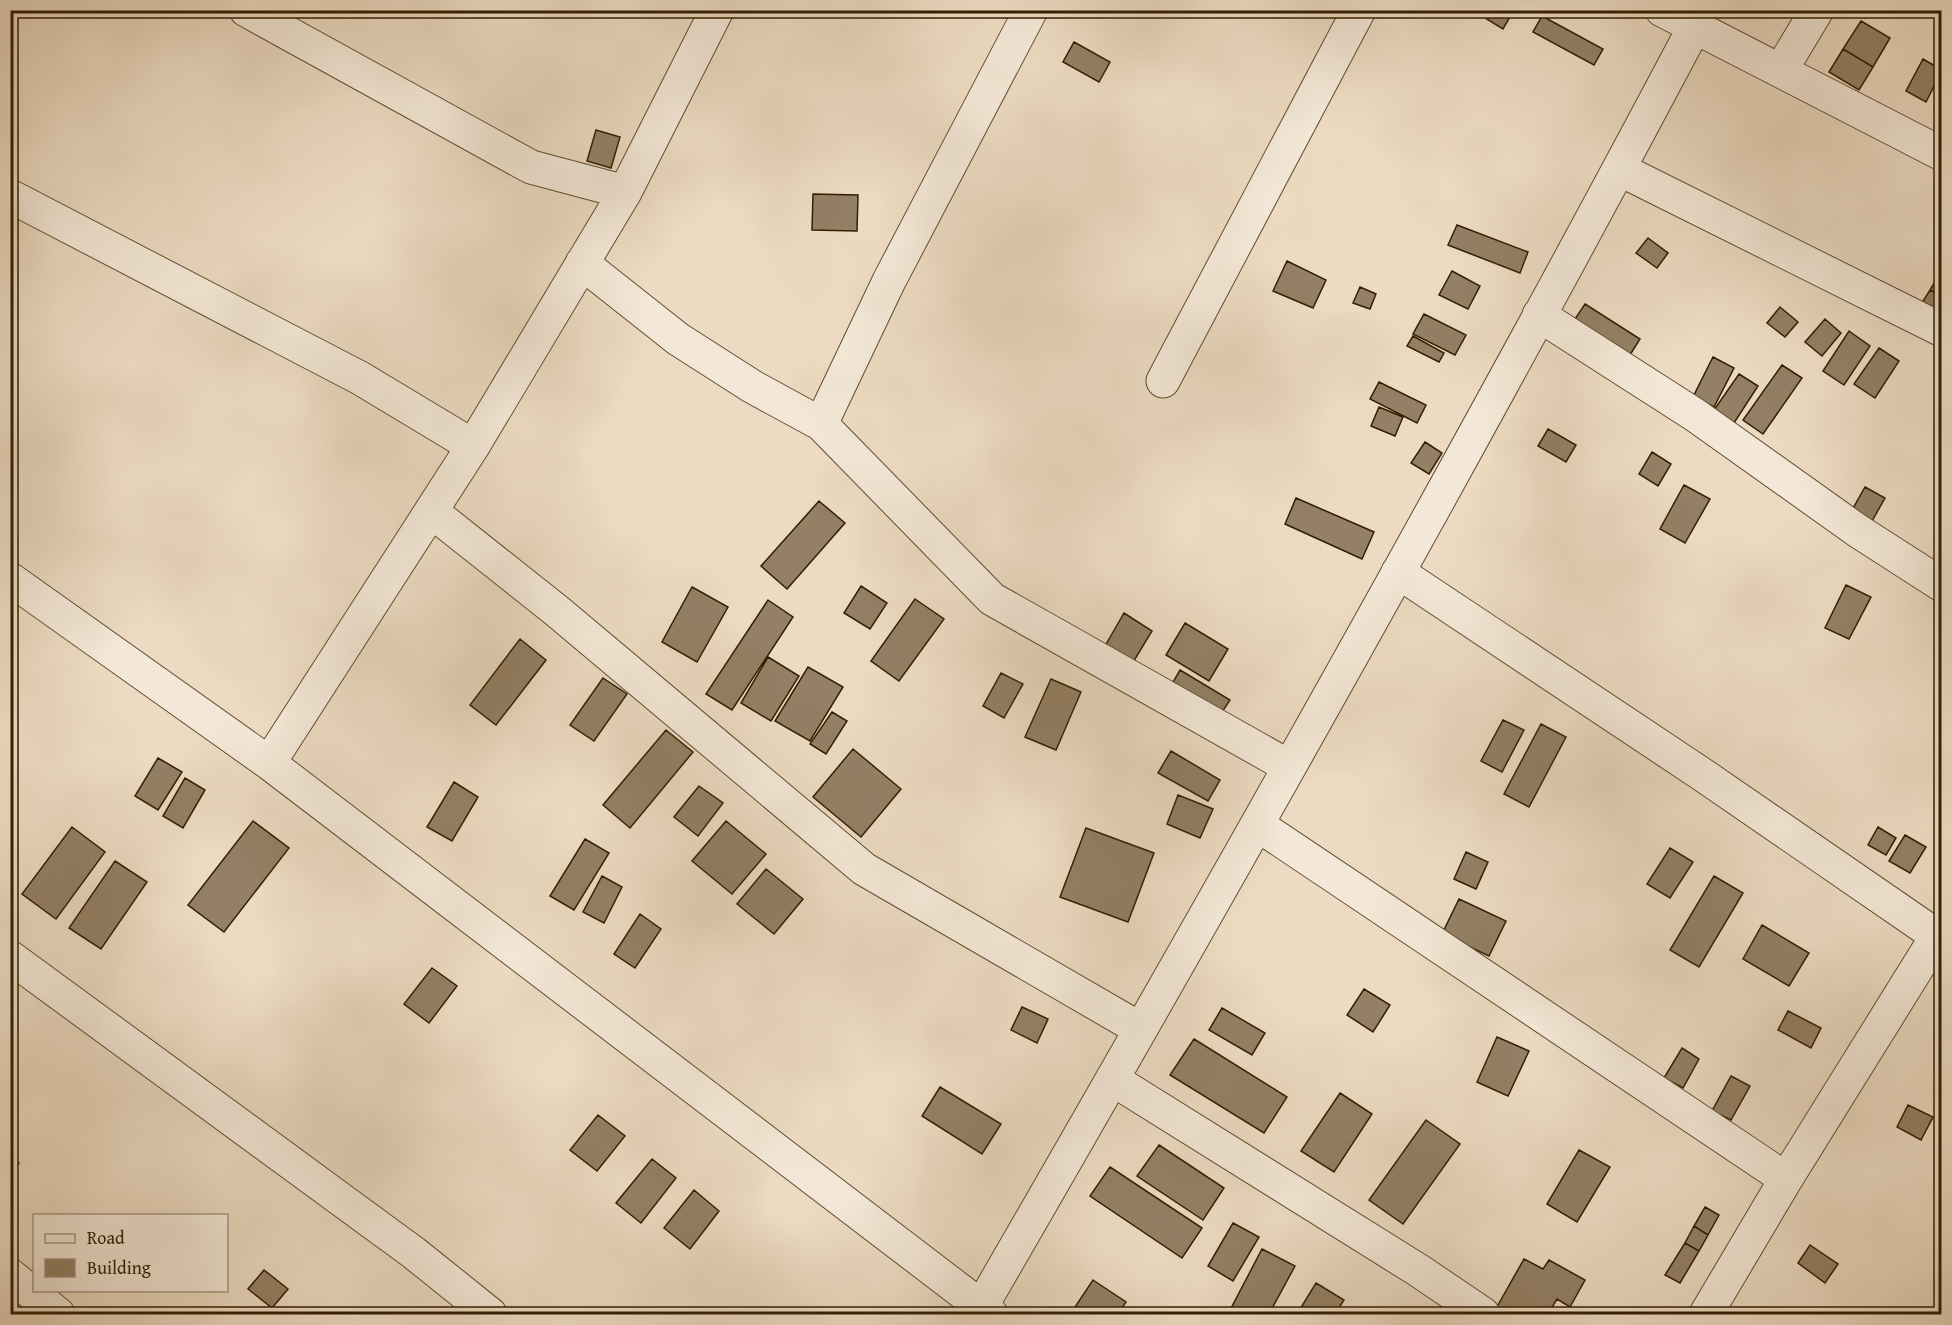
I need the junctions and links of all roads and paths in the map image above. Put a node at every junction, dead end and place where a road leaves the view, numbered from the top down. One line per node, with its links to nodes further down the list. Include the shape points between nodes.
1 (246, 10): 11 (street, via 531,167)
2 (717, 10): 11 (street)
3 (1031, 10): 17 (street, via 889,281)
4 (1359, 10): 16 (street)
5 (1662, 10): 7 (street)
6 (1817, 10): 8 (street)
7 (1695, 26): 8 (street); 10 (street)
8 (1781, 70): 9 (street)
9 (1941, 154)
10 (1619, 169): 14 (street); 15 (street)
11 (625, 192): 13 (street)
12 (10, 196): 18 (street, via 360,378)
13 (582, 263): 17 (street, via 678,339); 18 (street)
14 (1539, 315): 20 (street); 22 (street, via 1695,415)
15 (1941, 330)
16 (1163, 381)
17 (821, 424): 24 (street, via 992,599)
18 (473, 446): 19 (street)
19 (431, 511): 23 (street); 28 (street, via 557,611 864,869)
20 (1398, 572): 24 (street); 26 (street)
21 (10, 579): 23 (street)
22 (1941, 585)
23 (269, 763): 32 (street)
24 (1288, 766): 25 (street)
25 (1258, 825): 28 (street); 30 (street)
26 (1939, 932): 30 (street)
27 (10, 957): 34 (street, via 414,1253)
28 (1140, 1029): 29 (street)
29 (1112, 1079): 32 (street); 35 (street)
30 (1786, 1179): 36 (street)
31 (10, 1275): 33 (street)
32 (983, 1312)
33 (58, 1314)
34 (490, 1314)
35 (1483, 1314)
36 (1706, 1314)

